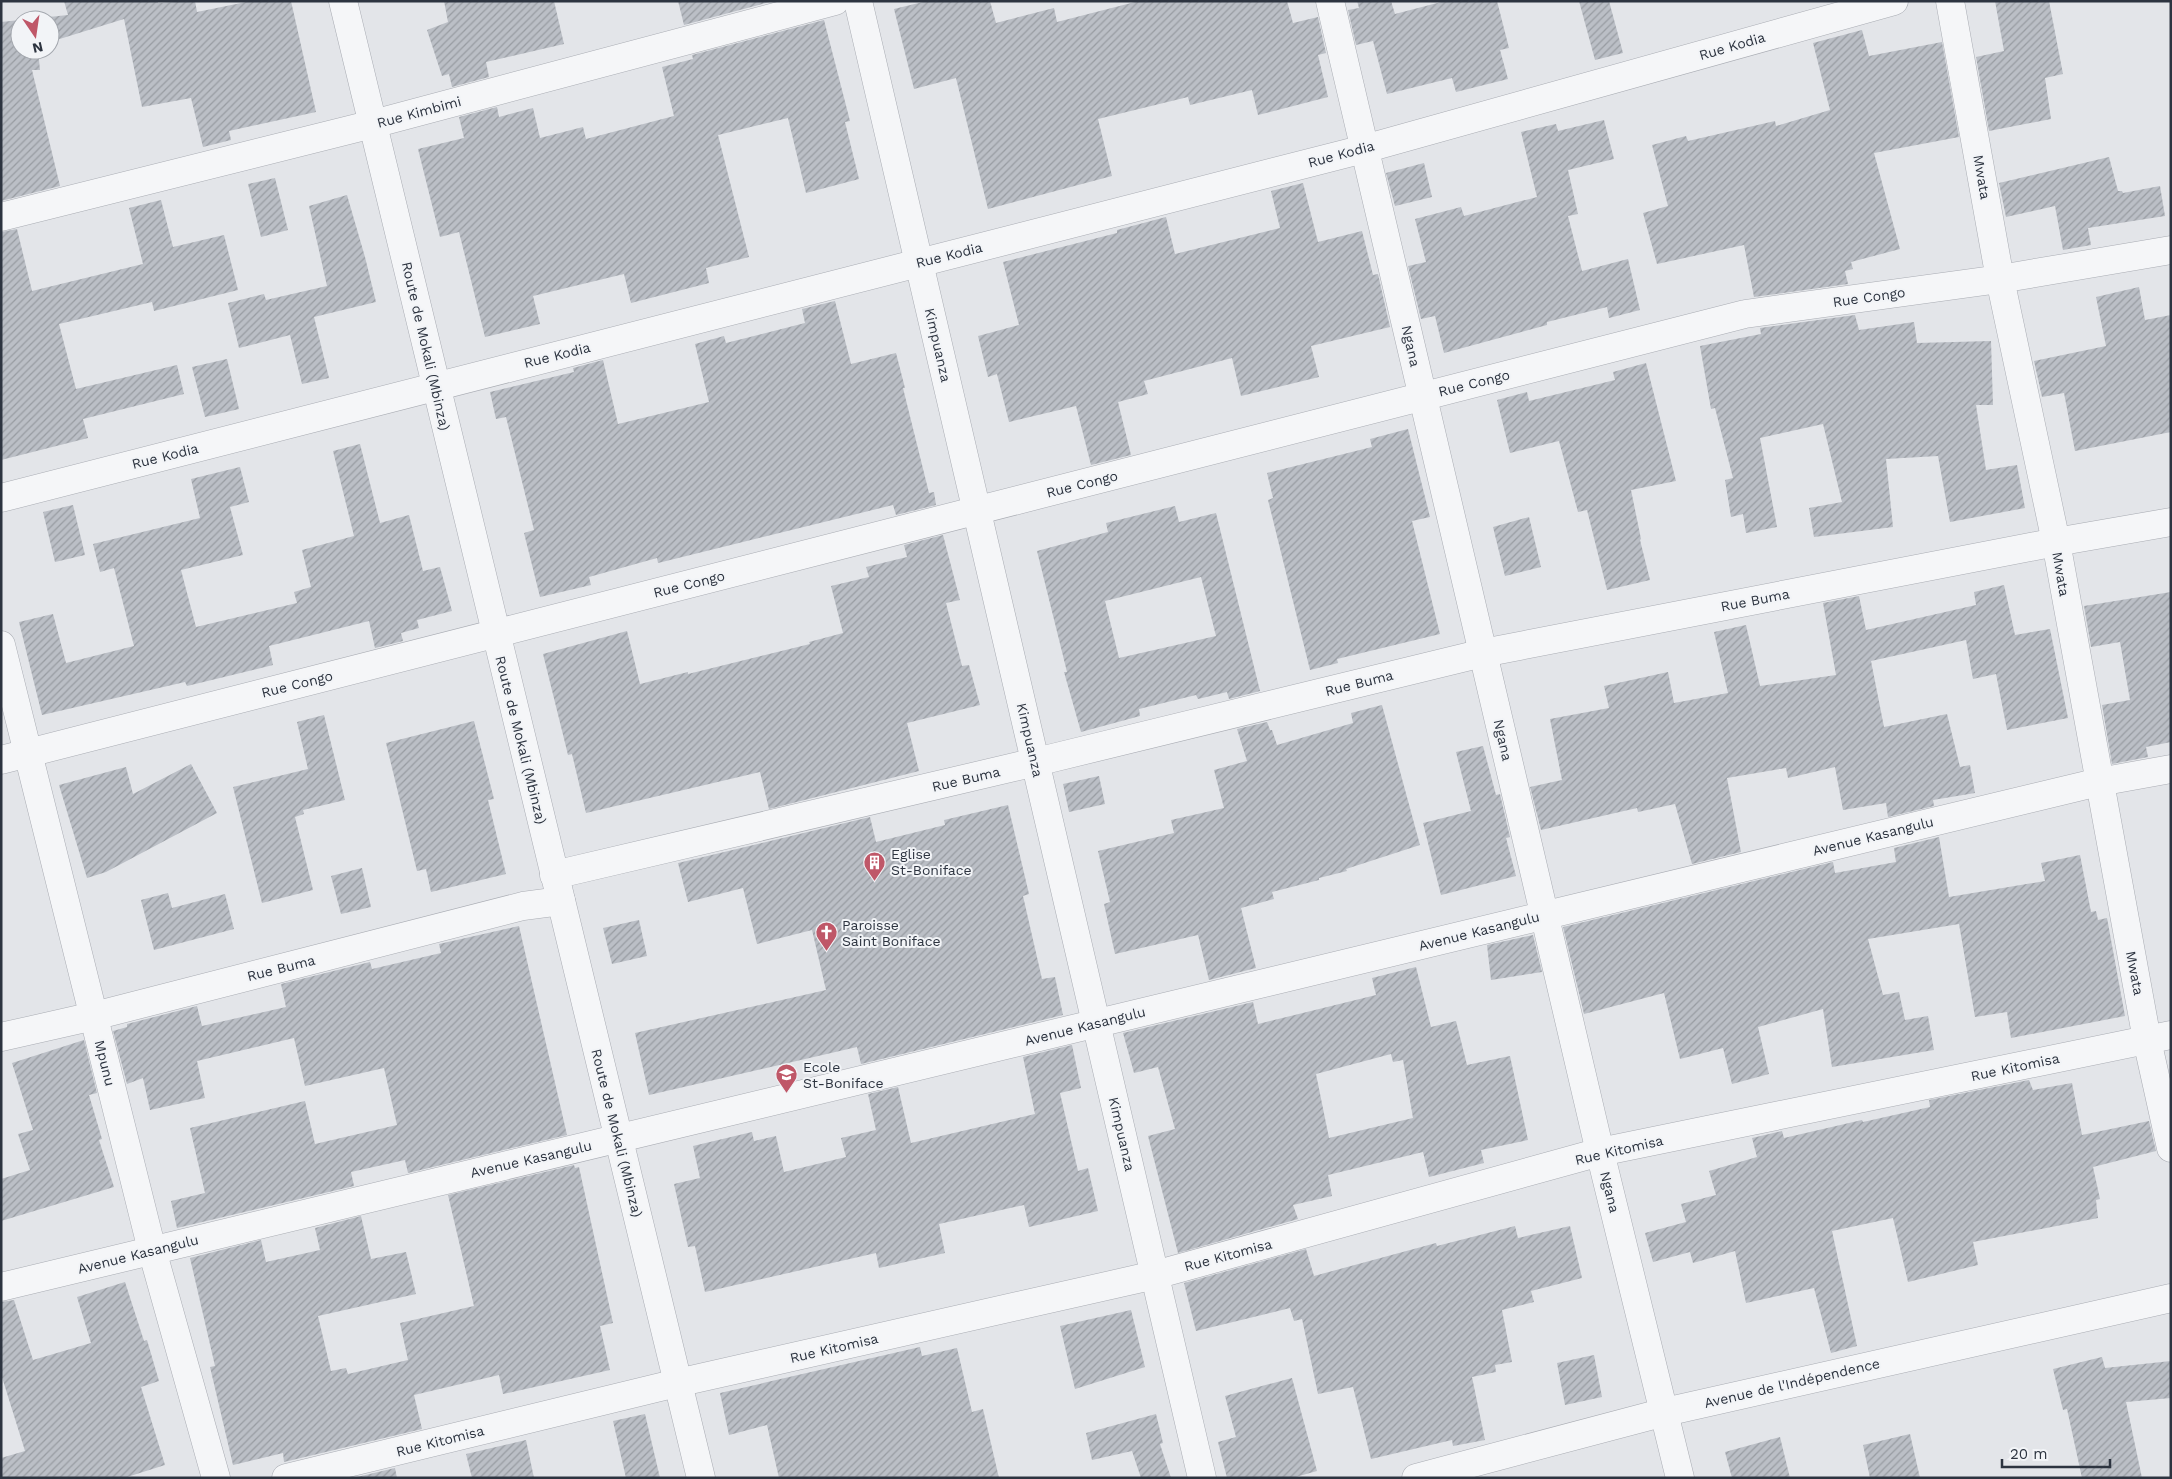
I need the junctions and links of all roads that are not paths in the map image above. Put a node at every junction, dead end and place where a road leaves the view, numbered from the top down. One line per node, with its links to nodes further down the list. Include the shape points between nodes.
1 (342, 1): 7 (street, Route de Mokali (Mbinza))
2 (835, 1): 7 (street, Rue Kimbimi)
3 (858, 1): 11 (street, Kimpuanza)
4 (1330, 1): 8 (street, Ngana)
5 (1894, 1): 8 (street, Rue Kodia)
6 (1950, 1): 12 (street, Mwata)
7 (373, 124): 9 (street, Rue Kimbimi); 13 (street, Route de Mokali (Mbinza))
8 (1364, 148): 11 (street, Rue Kodia); 14 (street, Ngana)
9 (1, 217)
10 (2171, 250): 12 (street, Rue Congo)
11 (919, 262): 13 (street, Rue Kodia); 16 (street, Kimpuanza)
12 (2000, 279): 14 (street, Rue Congo, via 1745,314); 18 (street, Mwata)
13 (436, 387): 15 (street, Rue Kodia); 19 (street, Route de Mokali (Mbinza))
14 (1423, 396): 16 (street, Rue Congo); 21 (street, Ngana)
15 (1, 498)
16 (977, 511): 19 (street, Rue Congo); 24 (street, Kimpuanza)
17 (2171, 522): 18 (street, Rue Buma)
18 (2056, 542): 21 (street, Rue Buma); 26 (street, Mwata)
19 (495, 633): 22 (street, Rue Congo); 27 (street, Route de Mokali (Mbinza))
20 (1, 645): 22 (street, Mpunu)
21 (1483, 653): 24 (street, Rue Buma); 28 (street, Ngana)
22 (28, 753): 23 (street, Rue Congo); 29 (street, Mpunu)
23 (1, 760)
24 (1036, 762): 27 (street, Rue Buma); 30 (street, Kimpuanza)
25 (2171, 769): 26 (street, Avenue Kasangulu)
26 (2099, 782): 28 (street, Avenue Kasangulu); 32 (street, Mwata)
27 (558, 888): 29 (street, Rue Buma, via 523,906); 33 (street, Route de Mokali (Mbinza))
28 (1544, 915): 30 (street, Avenue Kasangulu); 35 (street, Ngana)
29 (94, 1016): 31 (street, Rue Buma); 36 (street, Mpunu)
30 (1096, 1023): 33 (street, Avenue Kasangulu); 37 (street, Kimpuanza)
31 (1, 1037)
32 (2159, 1038): 34 (street, Mwata); 35 (street, Rue Kitomisa)
33 (618, 1138): 36 (street, Avenue Kasangulu); 40 (street, Route de Mokali (Mbinza))
34 (2171, 1148)
35 (1600, 1152): 37 (street, Rue Kitomisa); 41 (street, Ngana)
36 (152, 1250): 38 (street, Avenue Kasangulu); 42 (street, Mpunu)
37 (1155, 1275): 40 (street, Rue Kitomisa); 45 (street, Kimpuanza)
38 (1, 1287)
39 (2171, 1298): 41 (street, Avenue de l'Indépendence)
40 (677, 1383): 43 (street, Rue Kitomisa); 44 (street, Route de Mokali (Mbinza))
41 (1665, 1412): 46 (street, Avenue de l'Indépendence); 47 (street, Ngana)
42 (216, 1478)
43 (286, 1478)
44 (701, 1478)
45 (1202, 1478)
46 (1416, 1478)
47 (1680, 1478)

